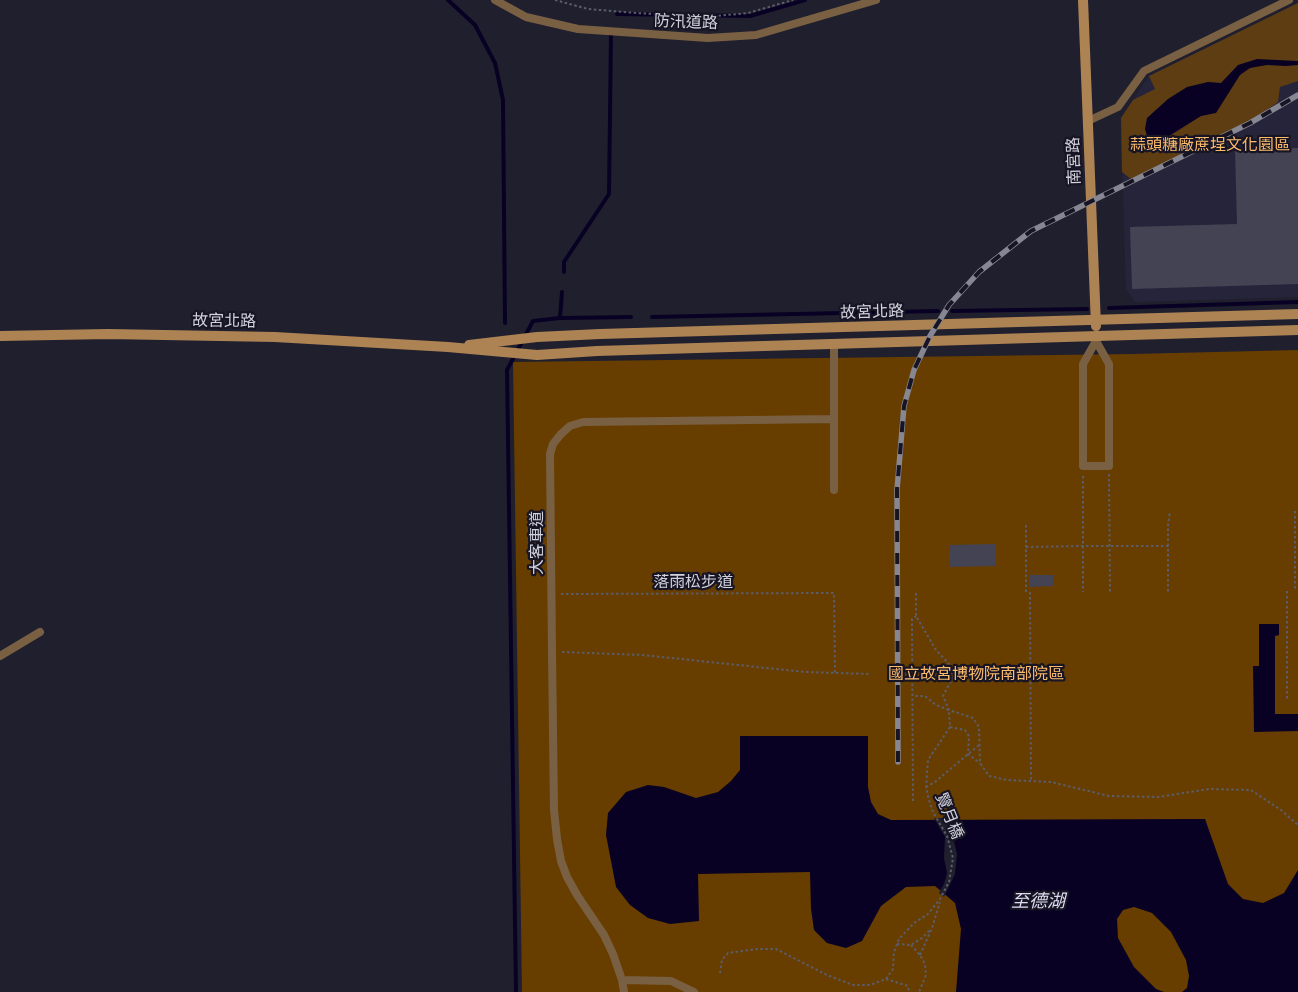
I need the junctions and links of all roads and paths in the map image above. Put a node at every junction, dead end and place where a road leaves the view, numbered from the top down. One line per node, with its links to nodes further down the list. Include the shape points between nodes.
1 (495, 0): 4 (lane, 防汛道路, via 526,17 578,29 708,38 756,35)
2 (555, 0): 3 (path, via 588,8 706,17 748,13)
3 (793, 0)
4 (876, 0)
5 (1083, 0): 7 (street, 南宮路)
6 (1289, 0): 7 (lane, via 1144,71 1118,107)
7 (1088, 121): 9 (street, 南宮路)
8 (1298, 314): 9 (street, 故宮北路)
9 (1096, 321): 12 (street, 南宮路); 14 (street, 故宮北路, via 600,334 537,337)
10 (1298, 330): 12 (street, 故宮北路)
11 (0, 336): 14 (street, 故宮北路, via 275,337)
12 (1096, 339): 13 (street, 故宮北路); 16 (lane, via 1083,364); 17 (lane, via 1109,364)
13 (834, 344): 14 (street, 故宮北路, via 597,351 537,356); 15 (lane)
14 (448, 348)
15 (834, 419): 18 (lane); 34 (lane, 大客車道, via 602,420 570,426 553,444 550,454)
16 (1083, 466): 17 (lane); 22 (path)
17 (1109, 466): 23 (path)
18 (834, 490)
19 (1295, 511): 26 (path)
20 (1170, 512): 24 (path)
21 (1026, 525): 25 (path)
22 (1083, 546): 23 (path); 25 (path); 29 (path)
23 (1110, 546): 24 (path); 30 (path)
24 (1168, 546): 31 (path)
25 (1026, 547): 27 (path)
26 (1295, 591)
27 (1026, 592)
28 (1030, 592): 48 (path)
29 (1084, 592)
30 (1110, 592)
31 (1168, 592)
32 (1286, 592): 42 (path)
33 (916, 593): 35 (path)
34 (551, 594): 37 (lane, 大客車道); 39 (path, 落雨松步道, via 834,593)
35 (916, 616): 41 (path, via 912,619); 43 (path, via 936,650 950,665 953,676 943,696)
36 (40, 632): 38 (lane)
37 (552, 651): 39 (path, via 643,655); 59 (lane, 大客車道, via 554,810 561,861 576,895 604,935)
38 (0, 656)
39 (835, 673): 40 (path)
40 (871, 674)
41 (912, 696): 43 (path, via 925,696); 50 (path)
42 (1287, 700)
43 (949, 710): 44 (path); 45 (path, via 973,718 980,727)
44 (950, 727): 46 (path, via 965,730 969,736); 49 (path, 覽月橋, via 928,760)
45 (979, 745): 46 (path); 47 (path)
46 (968, 754): 47 (path); 49 (path)
47 (980, 763): 48 (path, via 989,776)
48 (1031, 782): 51 (path, via 1051,782 1109,796 1158,797 1209,789 1251,790)
49 (926, 787): 52 (path, 覽月橋, via 933,812 947,836 954,858 949,882)
50 (913, 801)
51 (1298, 825)
52 (940, 899): 53 (path, 覽月橋); 54 (path, 覽月橋)
53 (932, 928): 55 (path); 56 (path, 覽月橋)
54 (896, 944): 55 (path); 58 (path, via 893,969)
55 (911, 945): 56 (path)
56 (920, 955): 63 (path, via 926,975)
57 (720, 973): 58 (path, via 722,960 728,953 757,948 784,952 853,985 870,985)
58 (886, 979): 62 (path, via 908,986)
59 (622, 980): 60 (lane, 大客車道); 61 (lane, via 670,981)
60 (624, 992)
61 (694, 992)
62 (909, 992)
63 (919, 992)

